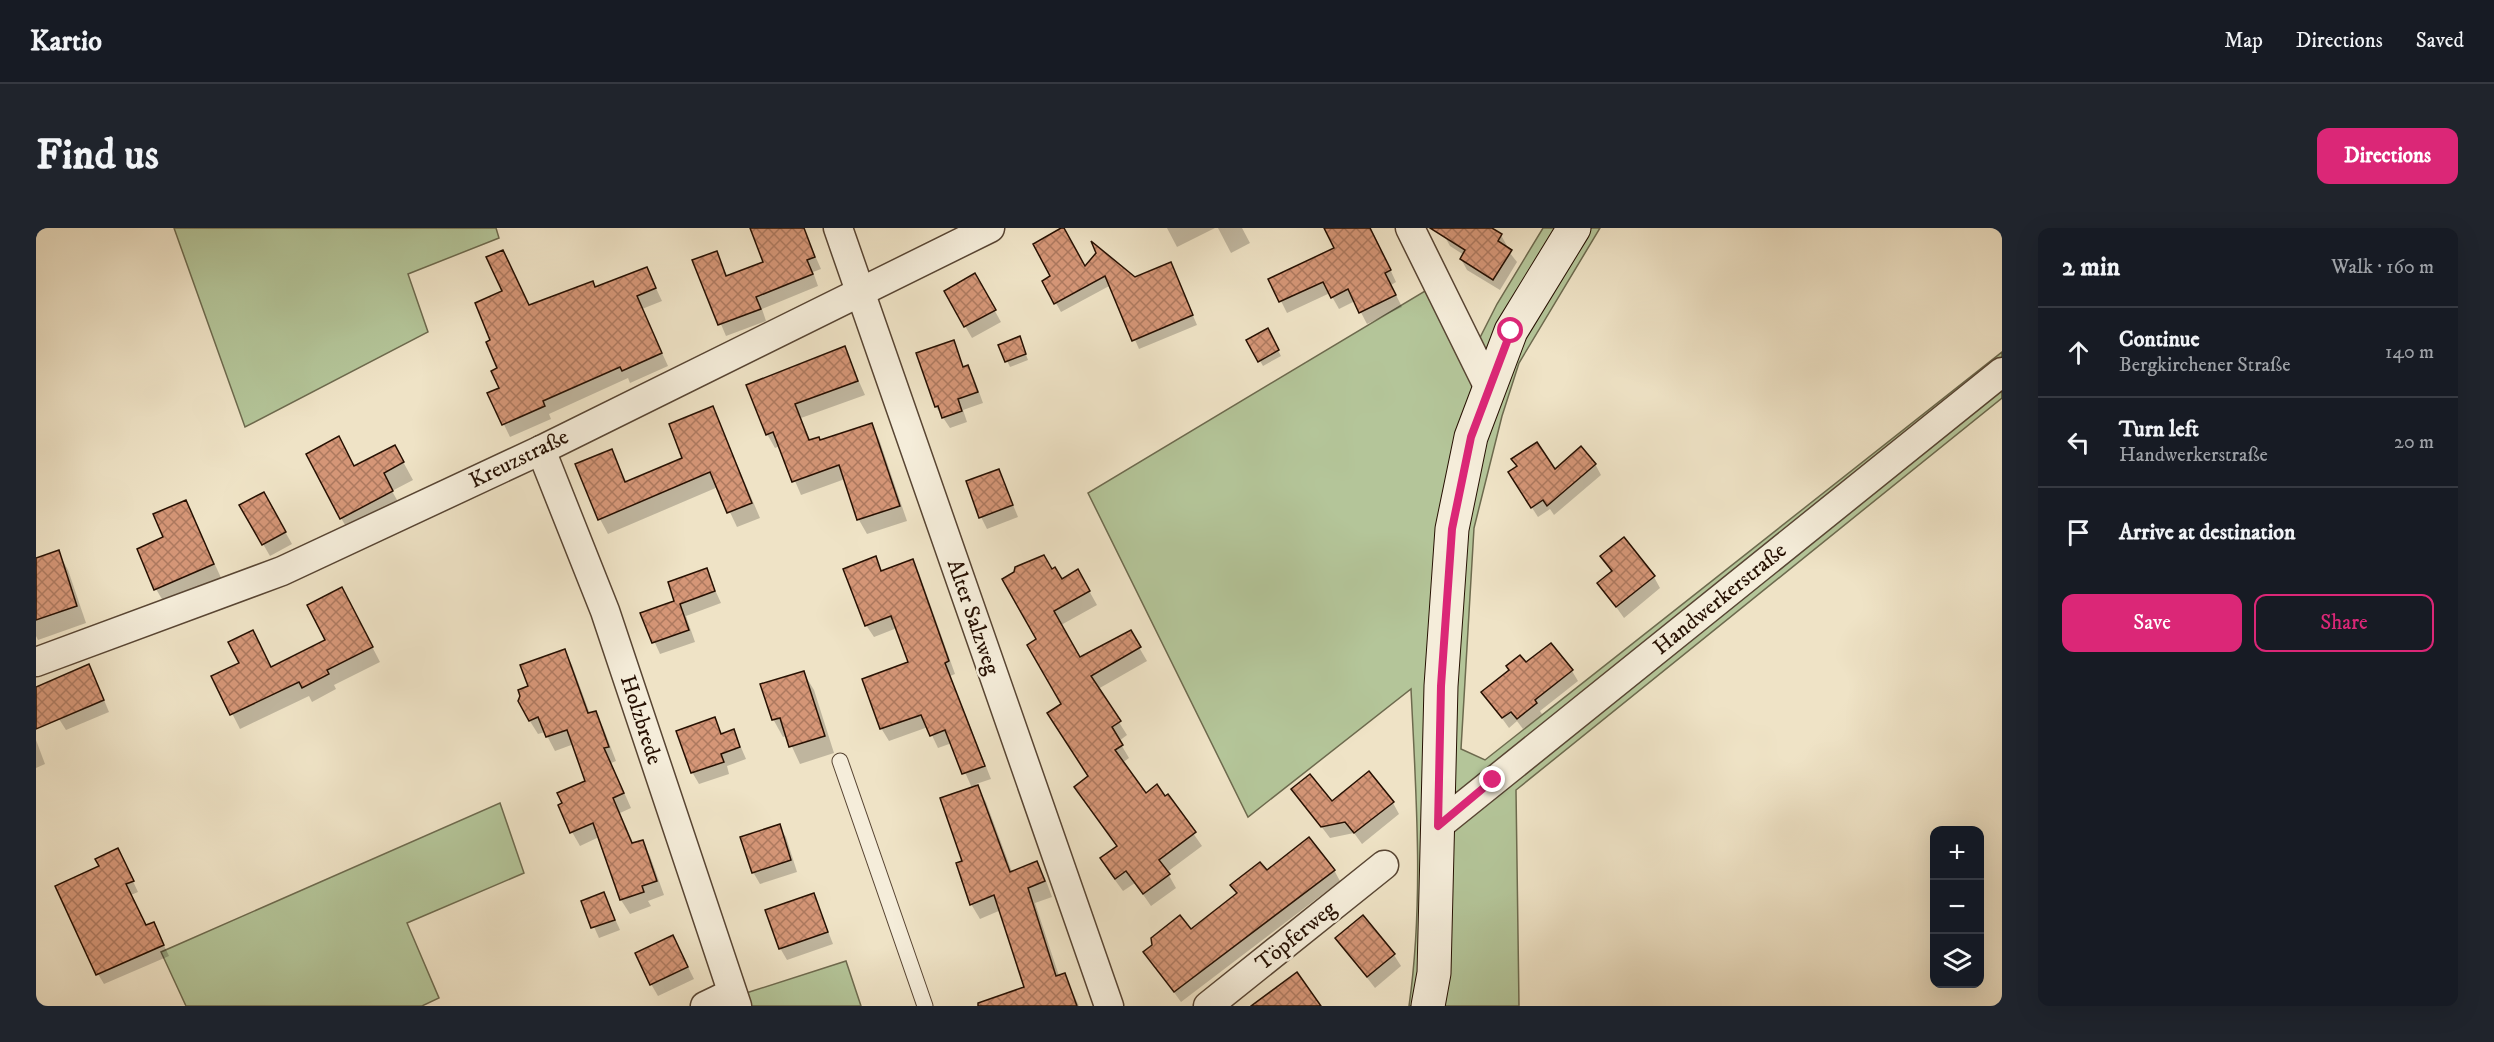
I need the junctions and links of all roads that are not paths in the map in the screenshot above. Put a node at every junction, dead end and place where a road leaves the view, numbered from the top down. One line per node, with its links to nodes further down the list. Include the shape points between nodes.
1 (838, 228): 5 (street, Alter Salzweg)
2 (990, 228): 5 (street, Kreuzstraße)
3 (1410, 228): 7 (street)
4 (1574, 228): 7 (street, via 1511,331)
5 (861, 293): 8 (street, Kreuzstraße); 16 (street, Alter Salzweg)
6 (2002, 372): 11 (street, Handwerkerstraße)
7 (1489, 388): 11 (street, via 1471,437 1452,529 1441,686)
8 (541, 450): 9 (street, Kreuzstraße, via 282,571); 13 (street, Holzbrede, via 605,610)
9 (36, 662)
10 (840, 761): 15 (lane)
11 (1438, 826): 18 (street, via 1434,973)
12 (1384, 866): 17 (street, Töpferweg)
13 (734, 1000): 14 (street, Holzbrede)
14 (705, 1006)
15 (925, 1006)
16 (1109, 1006)
17 (1208, 1006)
18 (1428, 1006)

